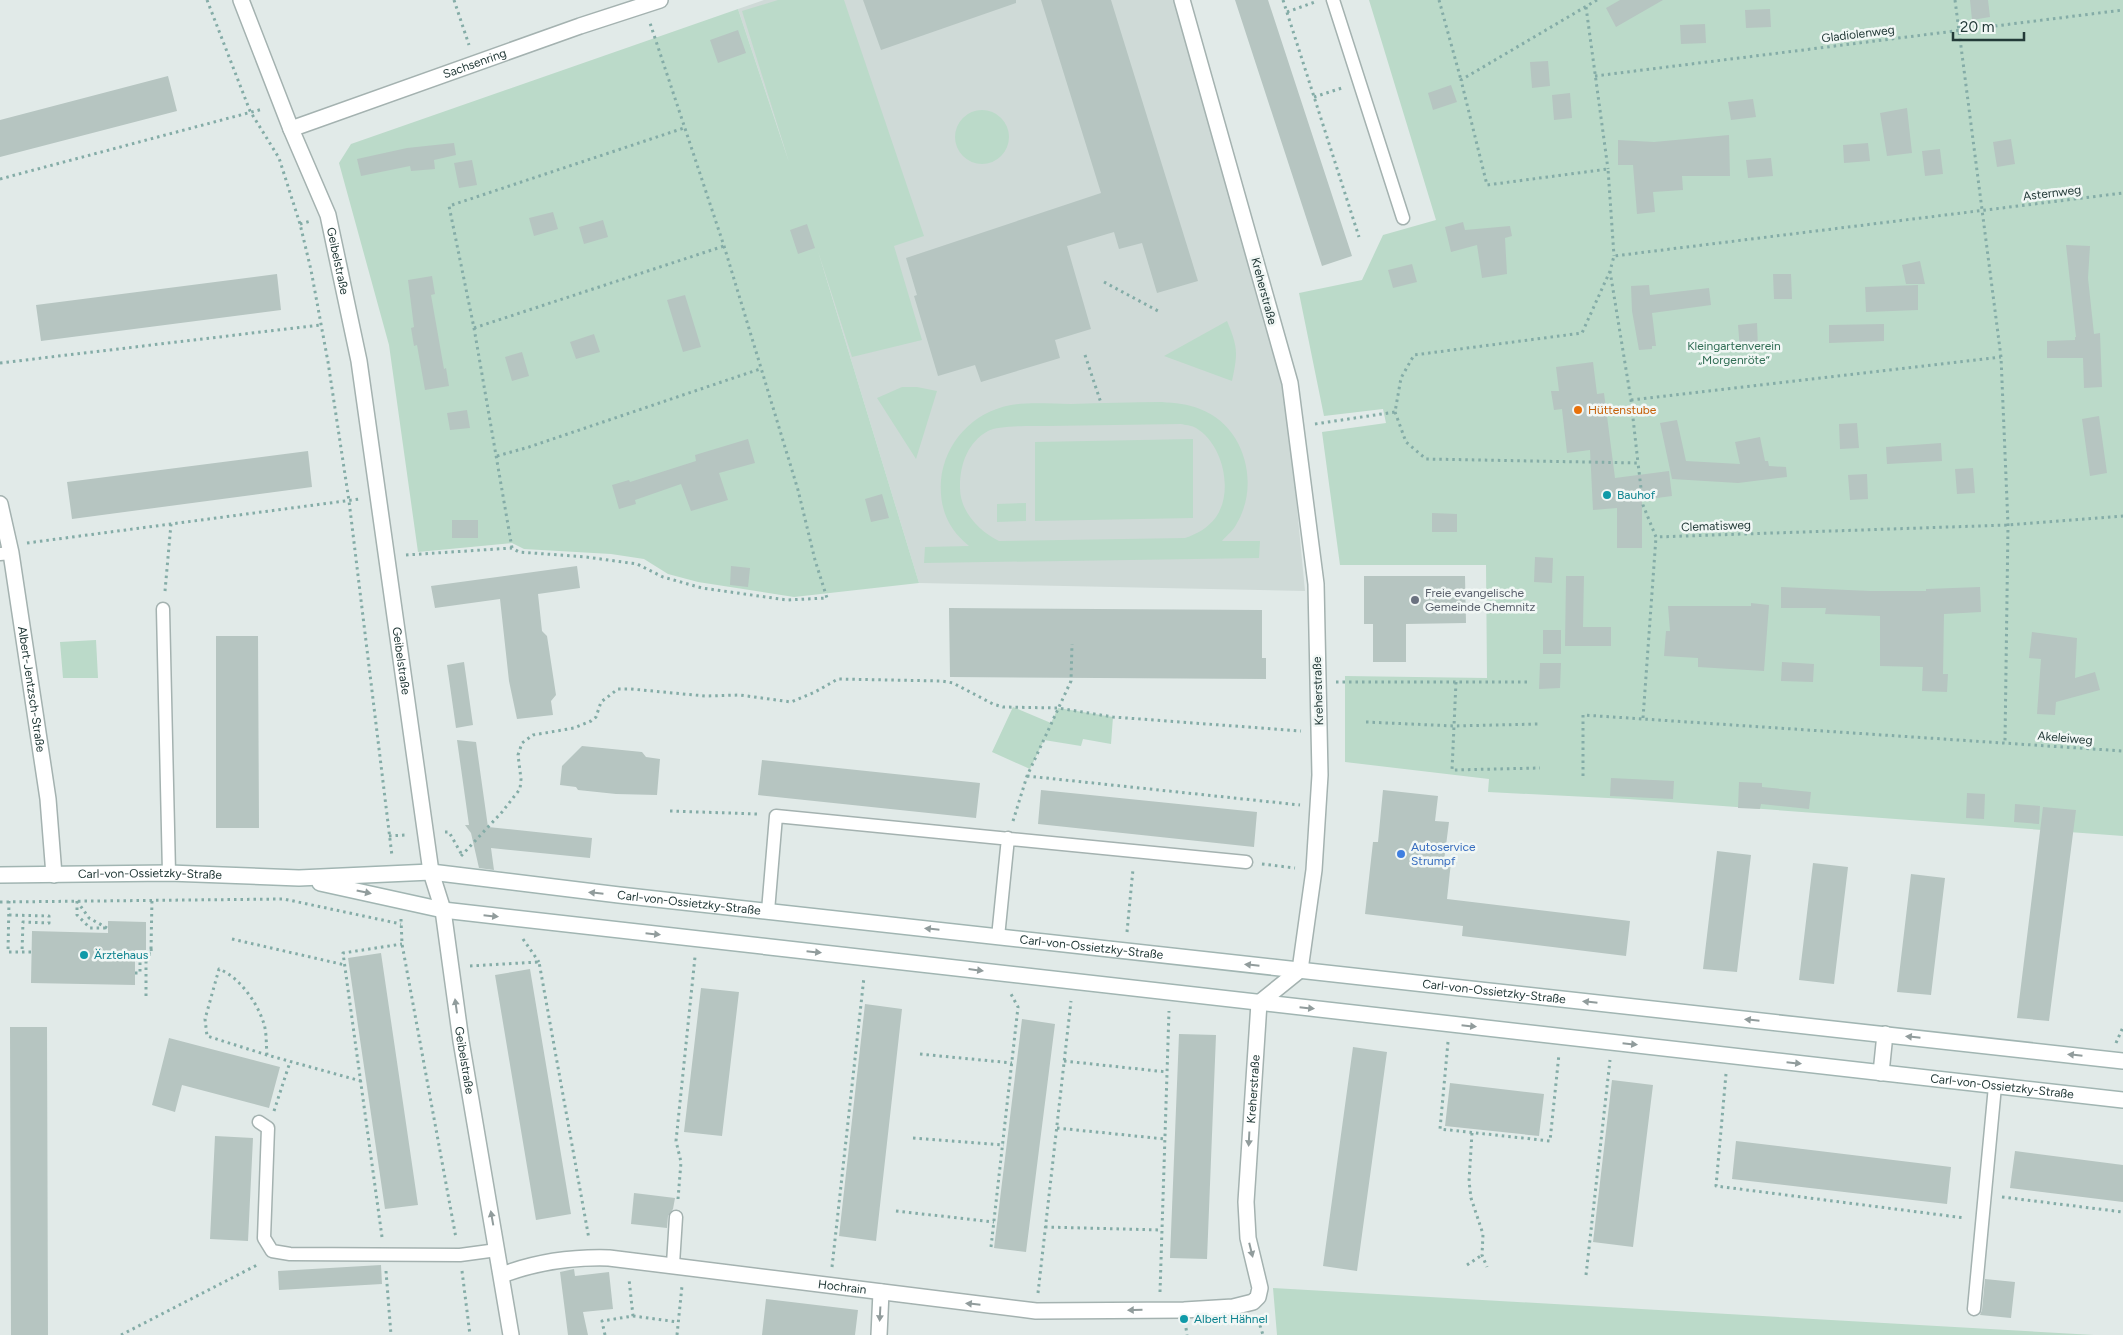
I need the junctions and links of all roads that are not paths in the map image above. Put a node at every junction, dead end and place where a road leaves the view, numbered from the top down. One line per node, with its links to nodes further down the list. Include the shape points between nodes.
1 (241, 0): 5 (street, Geibelstraße)
2 (660, 0): 5 (street, Sachsenring)
3 (1182, 0): 20 (street, Kreherstraße, via 1290,383 1316,584 1320,775 1314,870)
4 (1333, 0): 6 (lane)
5 (291, 129): 13 (street, Geibelstraße, via 328,215 359,361 425,833)
6 (1402, 218)
7 (0, 504): 8 (street, Albert-Jentzsch-Straße)
8 (6, 551): 14 (street, Albert-Jentzsch-Straße, via 48,799)
9 (163, 609): 12 (lane)
10 (1008, 838): 11 (lane); 18 (lane, via 776,816); 19 (lane)
11 (1246, 862)
12 (169, 873): 14 (street, Carl-von-Ossietzky-Straße); 16 (street, Carl-von-Ossietzky-Straße)
13 (437, 873): 16 (street, Carl-von-Ossietzky-Straße); 17 (street, Geibelstraße); 18 (street, Carl-von-Ossietzky-Straße, one-way to 13)
14 (54, 874): 15 (street, Carl-von-Ossietzky-Straße)
15 (0, 875)
16 (299, 878): 17 (street, Carl-von-Ossietzky-Straße, one-way to 17)
17 (443, 910): 21 (street, Carl-von-Ossietzky-Straße, one-way to 21); 29 (street, Geibelstraße, one-way to 17, via 461,1041)
18 (768, 911): 19 (street, Carl-von-Ossietzky-Straße, one-way to 18)
19 (998, 937): 20 (street, Carl-von-Ossietzky-Straße, one-way to 19)
20 (1300, 970): 21 (street); 22 (street, Carl-von-Ossietzky-Straße, one-way to 20)
21 (1259, 1003): 24 (street, Carl-von-Ossietzky-Straße, one-way to 24); 34 (street, Kreherstraße, one-way to 34, via 1246,1202 1248,1238 1260,1288 1258,1297 1245,1306)
22 (1885, 1034): 23 (street, Carl-von-Ossietzky-Straße, one-way to 22); 24 (street)
23 (2123, 1061)
24 (1881, 1073): 25 (street, Carl-von-Ossietzky-Straße)
25 (1995, 1086): 26 (street, Carl-von-Ossietzky-Straße); 33 (lane)
26 (2123, 1100)
27 (263, 1125): 29 (lane, via 264,1238 272,1251 290,1254 460,1255)
28 (676, 1217): 30 (lane)
29 (497, 1250): 31 (street, Geibelstraße)
30 (678, 1265): 31 (street, Hochrain, via 593,1257 522,1268); 32 (street, Hochrain)
31 (502, 1275): 35 (street, Geibelstraße)
32 (881, 1292): 34 (street, Hochrain, one-way to 32, via 1036,1311); 36 (street, one-way to 36)
33 (1974, 1309)
34 (1184, 1310)
35 (511, 1335)
36 (879, 1335)

